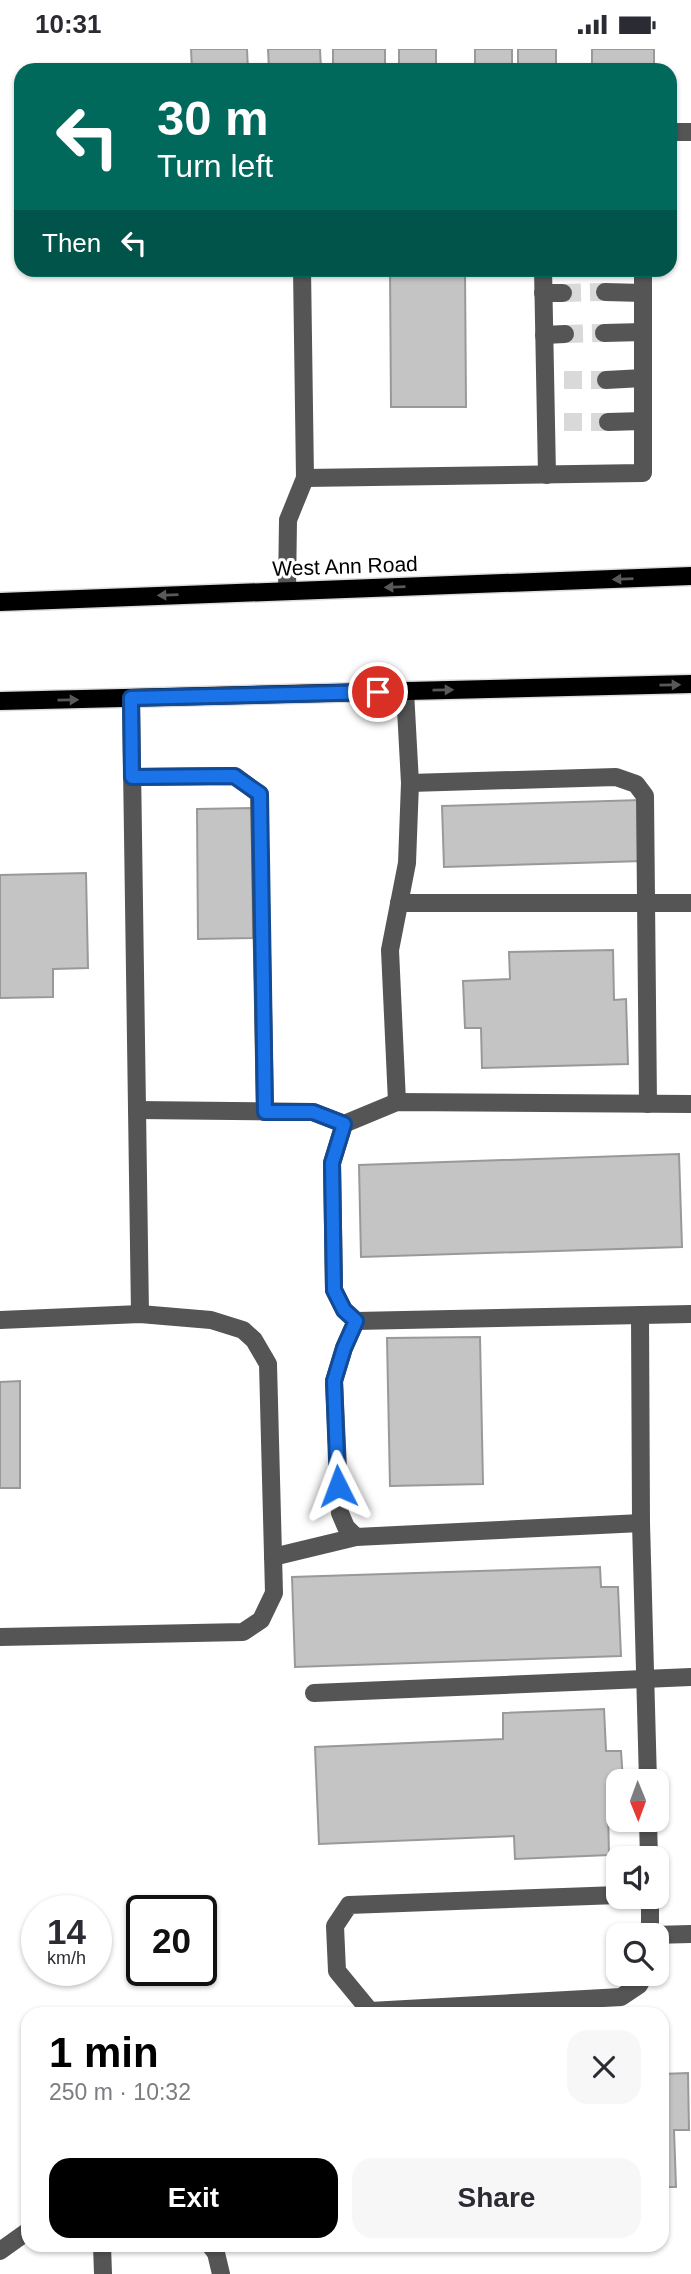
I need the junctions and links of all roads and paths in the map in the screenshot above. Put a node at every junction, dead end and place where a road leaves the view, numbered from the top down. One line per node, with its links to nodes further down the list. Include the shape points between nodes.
1 (302, 277): 19 (lane)
2 (543, 277): 5 (lane)
3 (643, 277): 7 (lane)
4 (605, 292): 7 (lane)
5 (543, 293): 6 (lane); 11 (lane)
6 (563, 293)
7 (643, 293): 8 (lane)
8 (643, 332): 9 (lane); 12 (lane)
9 (604, 333)
10 (565, 334): 11 (lane)
11 (544, 335): 15 (lane)
12 (643, 378): 14 (lane); 16 (lane)
13 (564, 380): 15 (lane)
14 (606, 380)
15 (545, 381): 18 (lane, via 555,422)
16 (643, 421): 17 (lane); 18 (lane, via 643,473)
17 (608, 422)
18 (547, 475): 19 (lane)
19 (306, 478): 21 (lane, via 288,520)
20 (691, 576): 21 (main road, West Ann Road, one-way to 21)
21 (286, 591): 22 (main road, West Ann Road, one-way to 22)
22 (0, 602)
23 (691, 684): 24 (main road, one-way to 23)
24 (405, 691): 25 (main road); 28 (lane)
25 (131, 698): 26 (main road, one-way to 25); 27 (lane)
26 (0, 701)
27 (132, 777): 35 (lane); 36 (lane, via 234,776 260,794)
28 (410, 783): 29 (lane, via 407,863); 30 (lane, via 616,777 636,784 645,796)
29 (399, 903): 30 (lane); 32 (lane, via 390,950)
30 (646, 903): 31 (lane); 33 (lane)
31 (691, 903)
32 (397, 1102): 33 (lane); 37 (lane)
33 (648, 1104): 34 (lane)
34 (691, 1104)
35 (137, 1110): 36 (lane); 38 (lane)
36 (265, 1112): 37 (lane, via 313,1112)
37 (344, 1124): 42 (lane, via 332,1163 334,1290)
38 (140, 1314): 41 (lane); 45 (lane, via 211,1320 243,1330 268,1364)
39 (691, 1314): 40 (lane)
40 (640, 1315): 42 (lane); 43 (lane)
41 (0, 1319)
42 (356, 1321): 44 (lane, via 334,1381 340,1513)
43 (641, 1523): 44 (lane); 48 (lane)
44 (356, 1537): 45 (lane)
45 (273, 1557): 46 (lane, via 274,1593 261,1620 243,1632)
46 (0, 1637)
47 (691, 1677): 48 (lane)
48 (646, 1679): 49 (lane); 50 (lane)
49 (314, 1693)
50 (648, 1769)
51 (606, 1895): 55 (lane, via 349,1905 335,1926 337,1971)
52 (691, 1934): 53 (lane)
53 (669, 1935)
54 (638, 1986): 56 (lane, via 621,1997)
55 (365, 2007)
56 (464, 2007)
57 (21, 2236): 58 (lane)
58 (0, 2251)
59 (102, 2252): 61 (lane)
60 (215, 2252): 62 (lane)
61 (103, 2274)
62 (221, 2274)

